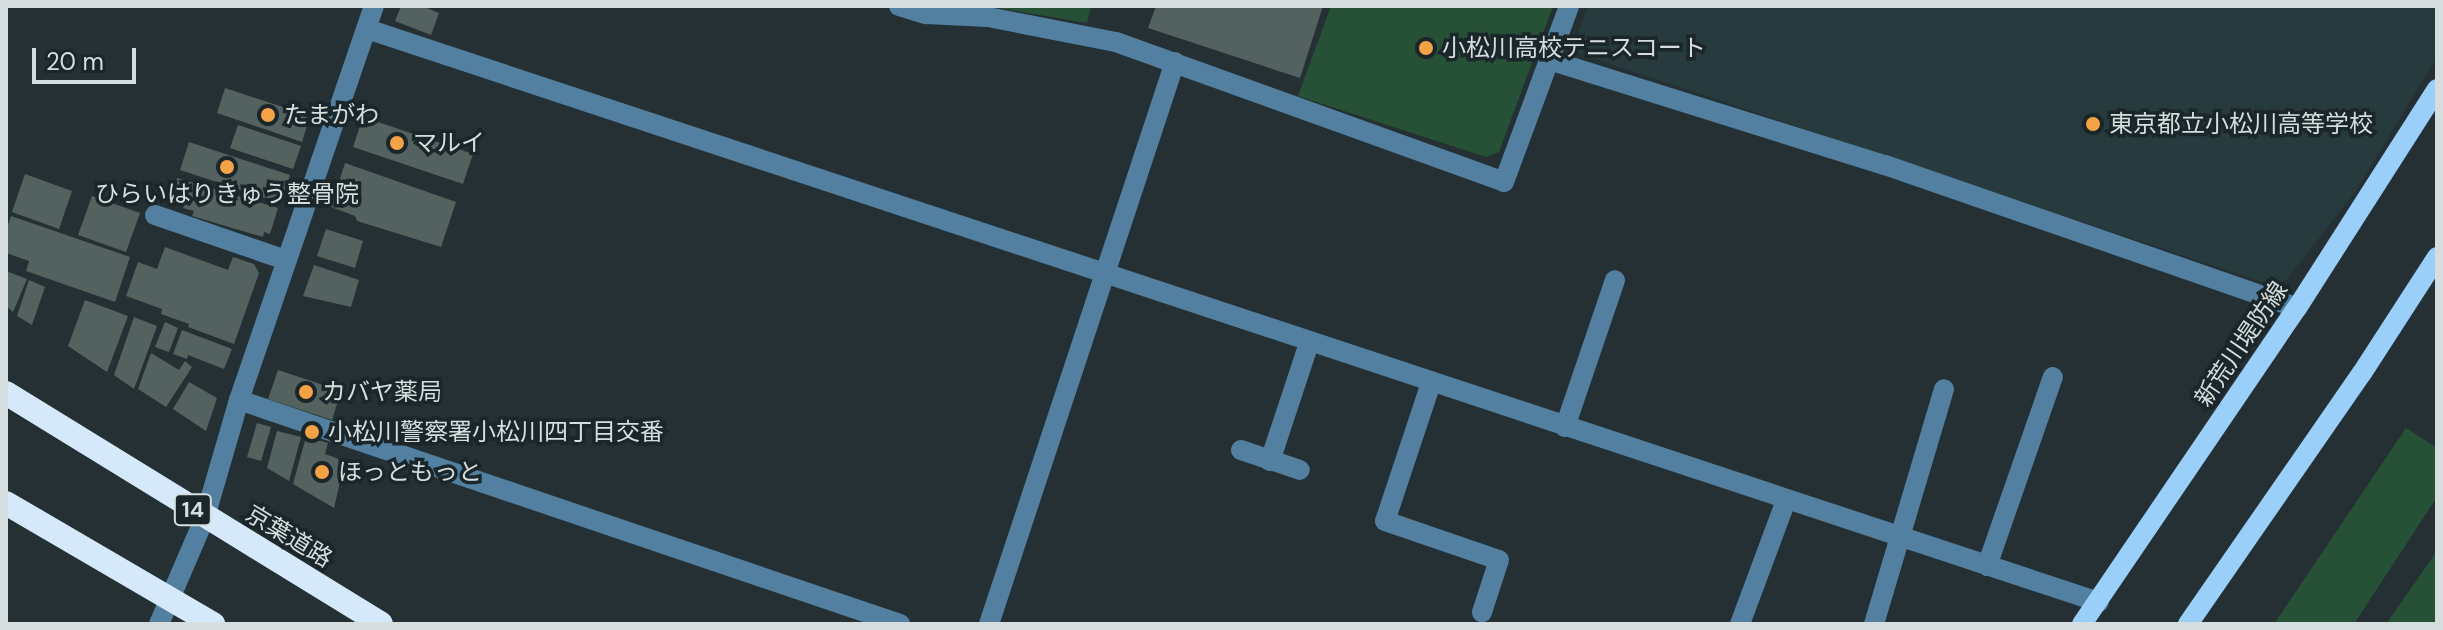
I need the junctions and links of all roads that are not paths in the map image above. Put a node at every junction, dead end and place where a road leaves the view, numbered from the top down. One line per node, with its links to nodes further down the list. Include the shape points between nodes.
1 (374, 6): 4 (street)
2 (899, 6): 6 (street, via 1116,42)
3 (1569, 6): 5 (street)
4 (367, 29): 10 (street); 11 (street)
5 (1549, 60): 6 (street, via 1504,182); 13 (street, via 1885,165)
6 (1175, 62): 11 (street)
7 (2437, 89): 13 (main road, 新荒川堤防線)
8 (155, 215): 10 (street)
9 (2437, 257): 40 (main road)
10 (286, 260): 19 (street)
11 (1103, 272): 14 (street); 36 (street)
12 (1615, 280): 20 (street)
13 (2297, 308): 30 (main road, 新荒川堤防線)
14 (1309, 343): 16 (street); 22 (street)
15 (2053, 377): 28 (street)
16 (1431, 383): 20 (street); 31 (street, via 1385,521 1499,560)
17 (1944, 389): 27 (street)
18 (6, 393): 26 (highway, 京葉道路 / 14)
19 (239, 400): 26 (street); 35 (street)
20 (1565, 427): 24 (street)
21 (1241, 450): 22 (street)
22 (1270, 461): 23 (street)
23 (1300, 470)
24 (1786, 500): 27 (street); 37 (street)
25 (6, 503): 29 (highway)
26 (205, 517): 29 (street); 34 (highway, 京葉道路 / 14)
27 (1902, 538): 28 (street); 38 (street)
28 (1987, 566): 30 (street)
29 (167, 599): 32 (street); 33 (highway)
30 (2099, 602): 39 (main road, 新荒川堤防線)
31 (1482, 612)
32 (159, 624)
33 (213, 624)
34 (381, 624)
35 (900, 624)
36 (989, 624)
37 (1740, 624)
38 (1874, 624)
39 (2082, 624)
40 (2188, 624)

